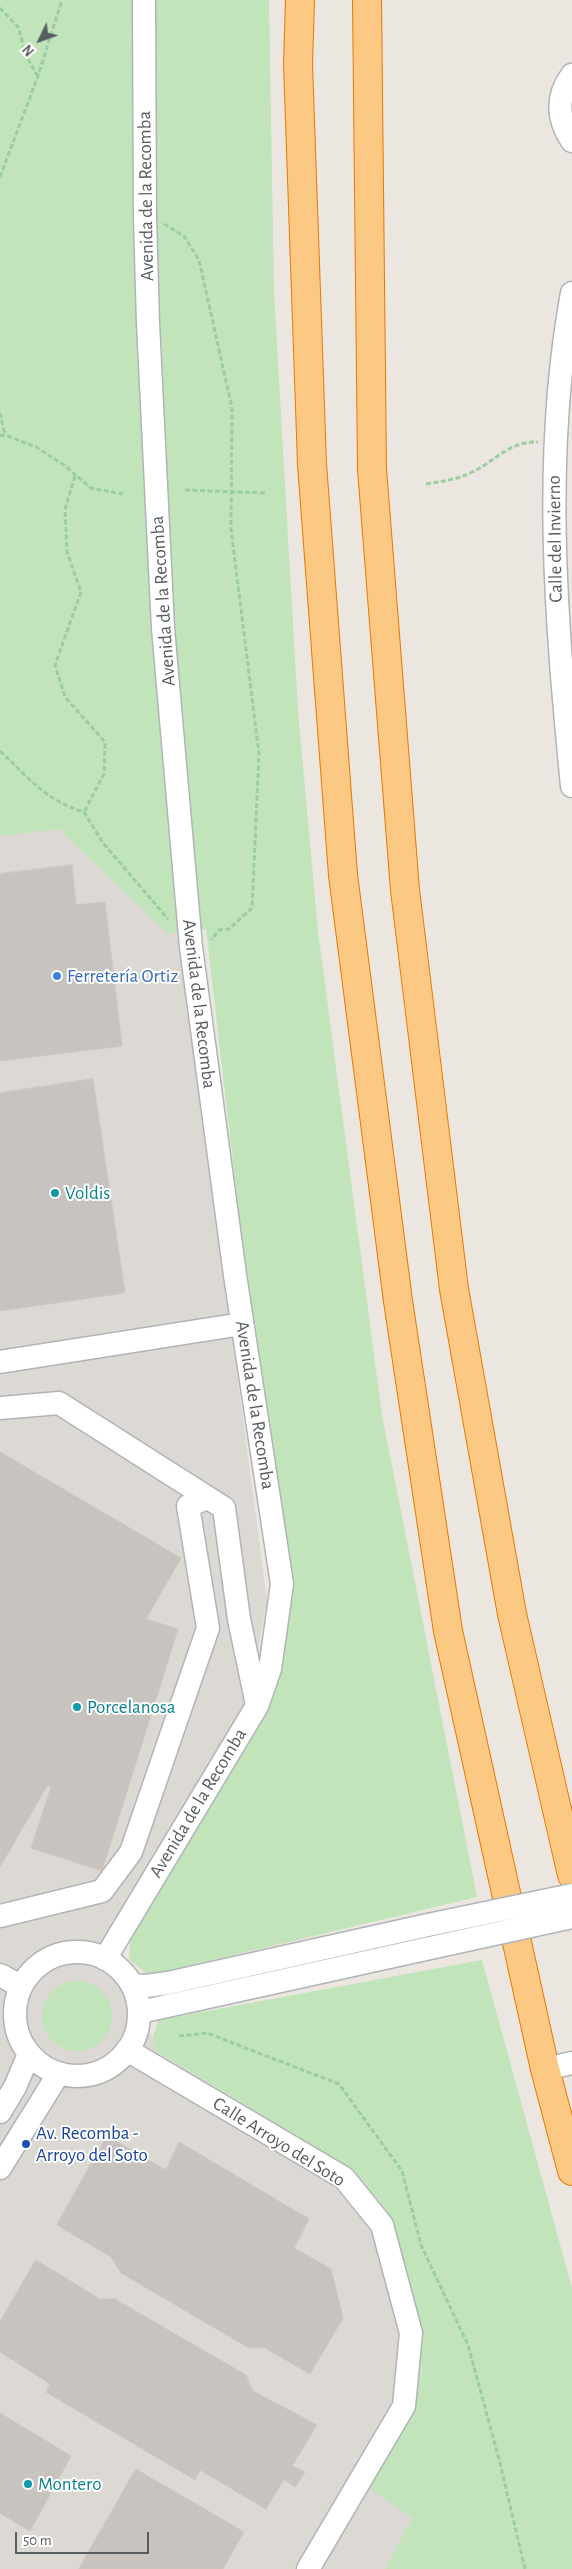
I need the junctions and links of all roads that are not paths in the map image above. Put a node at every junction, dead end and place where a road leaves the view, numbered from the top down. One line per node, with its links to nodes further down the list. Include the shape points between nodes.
1 (144, 0): 8 (street, Avenida de la Recomba, via 145,217 163,628 189,928)
2 (300, 0): 25 (highway, via 298,64 312,464 343,875 398,1301 448,1631)
3 (367, 0): 13 (highway, via 372,469 405,890 454,1289 512,1614)
4 (572, 75): 5 (street, via 562,90 559,108 562,125)
5 (572, 141)
6 (572, 293): 7 (street, Calle del Invierno, via 562,359 553,494 557,628)
7 (572, 786)
8 (242, 1324): 9 (street); 12 (street, Avenida de la Recomba, via 282,1584 270,1669)
9 (0, 1362)
10 (0, 1408): 11 (street, via 59,1403)
11 (207, 1498): 12 (street, via 224,1508 239,1619); 15 (street, via 188,1506 208,1628 131,1852 102,1891)
12 (257, 1706): 17 (street, Avenida de la Recomba)
13 (572, 1875)
14 (572, 1895): 19 (street, bridge, via 168,1983)
15 (0, 1916)
16 (572, 1917): 21 (street, bridge)
17 (105, 1959): 19 (street, via 115,1964); 20 (street, via 80,1953 58,1954 28,1973)
18 (0, 1975): 20 (street)
19 (132, 1985): 21 (street)
20 (20, 1986): 23 (street, via 15,2025)
21 (140, 2012): 22 (street)
22 (127, 2050): 26 (street, via 114,2064 98,2072 79,2075); 30 (street, Calle Arroyo del Soto, via 344,2178 382,2226 412,2333 404,2406)
23 (29, 2054): 26 (street, via 46,2068); 27 (street)
24 (572, 2063): 25 (street)
25 (545, 2069): 29 (highway)
26 (59, 2073): 28 (street)
27 (0, 2112)
28 (0, 2168)
29 (572, 2171)
30 (308, 2569)

